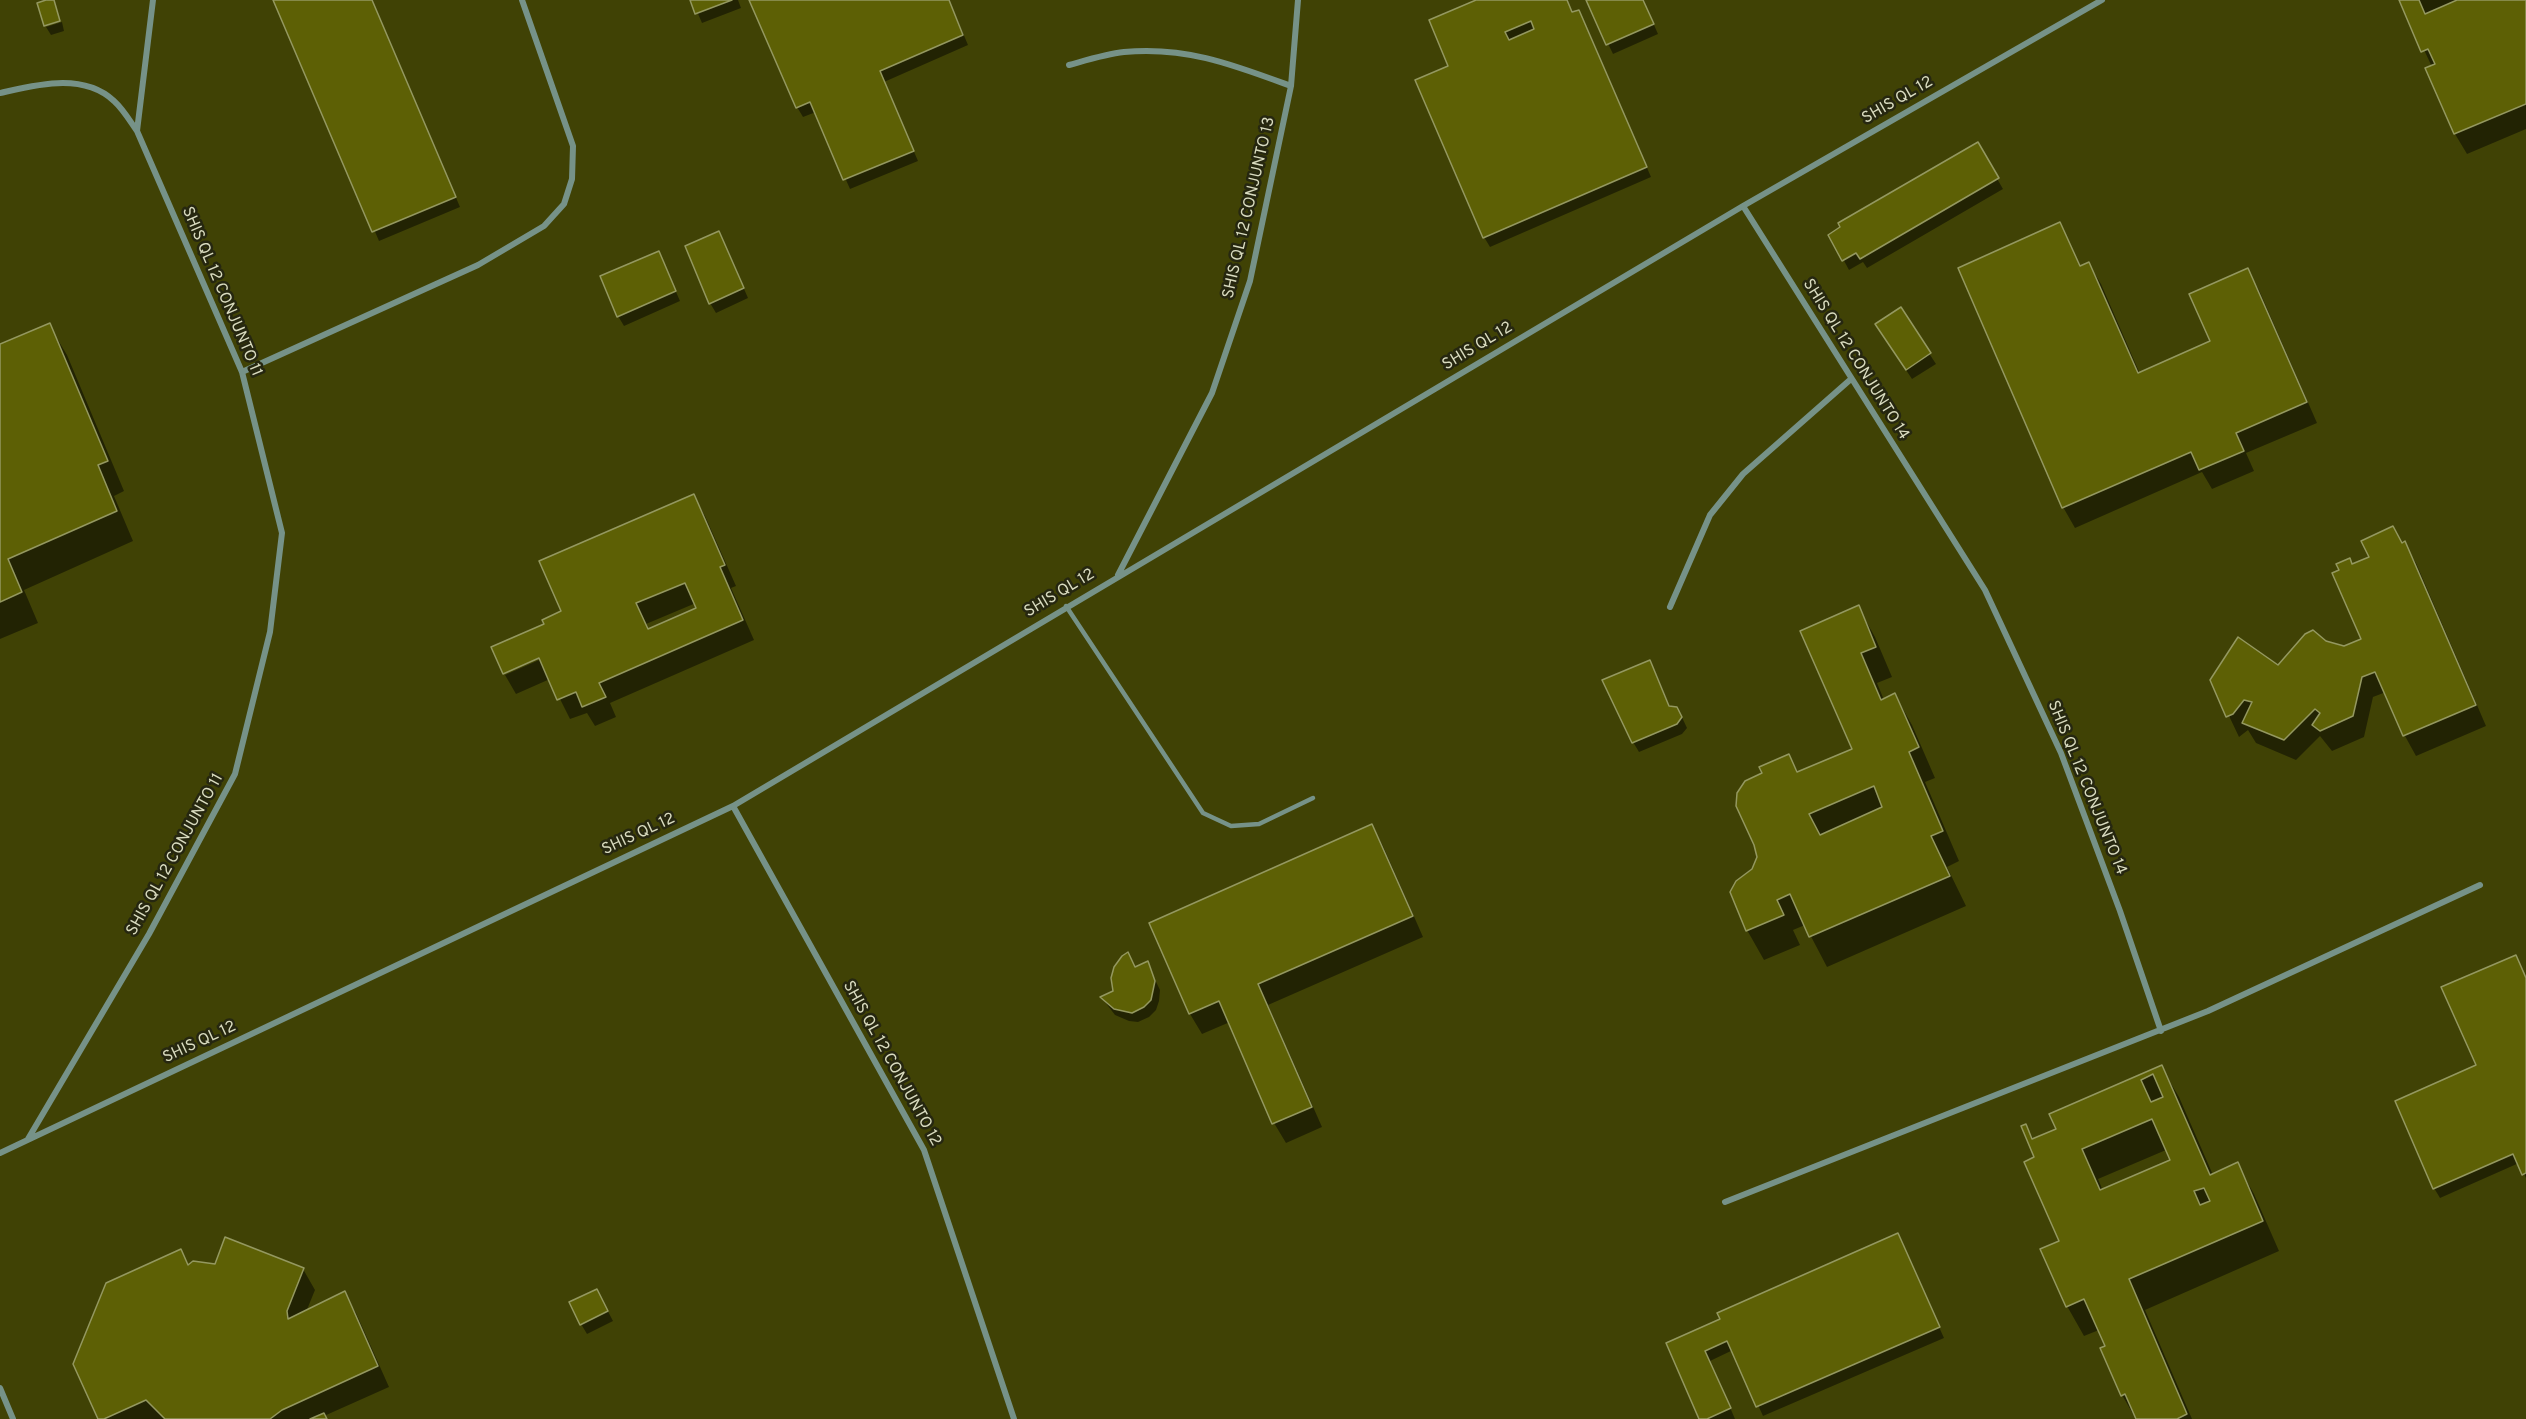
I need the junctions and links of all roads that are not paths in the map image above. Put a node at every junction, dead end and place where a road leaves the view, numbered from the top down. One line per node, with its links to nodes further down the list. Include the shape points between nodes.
1 (153, 0): 8 (street)
2 (522, 0): 10 (street, via 573,146 572,179 564,204 544,226 478,265)
3 (1298, 0): 6 (street, SHIS QL 12 CONJUNTO 13)
4 (2103, 0): 9 (street, SHIS QL 12)
5 (1069, 64): 6 (street, via 1123,52 1177,51 1219,59)
6 (1291, 86): 12 (street, SHIS QL 12 CONJUNTO 13, via 1251,281 1212,393)
7 (0, 93): 8 (street, SHIS QL 12 CONJUNTO 11, via 50,81 92,87 113,100)
8 (137, 131): 10 (street, SHIS QL 12 CONJUNTO 11)
9 (1743, 206): 11 (street, SHIS QL 12 CONJUNTO 14); 12 (street, SHIS QL 12)
10 (242, 372): 19 (street, SHIS QL 12 CONJUNTO 11, via 282,533 270,632 235,774 149,934)
11 (1851, 379): 14 (street, via 1743,474 1710,515); 18 (street, SHIS QL 12 CONJUNTO 14, via 1985,590 2061,753)
12 (1118, 576): 13 (street, SHIS QL 12)
13 (1066, 606): 15 (lane, via 1203,813 1231,826 1259,824); 16 (street, SHIS QL 12)
14 (1670, 607)
15 (1313, 798)
16 (733, 806): 19 (street, SHIS QL 12); 24 (street, SHIS QL 12 CONJUNTO 12, via 924,1150)
17 (2480, 885): 18 (street)
18 (2161, 1031): 21 (street)
19 (28, 1139): 20 (street, SHIS QL 12)
20 (0, 1153)
21 (1725, 1202)
22 (0, 1388): 23 (street)
23 (13, 1419)
24 (1014, 1419)

